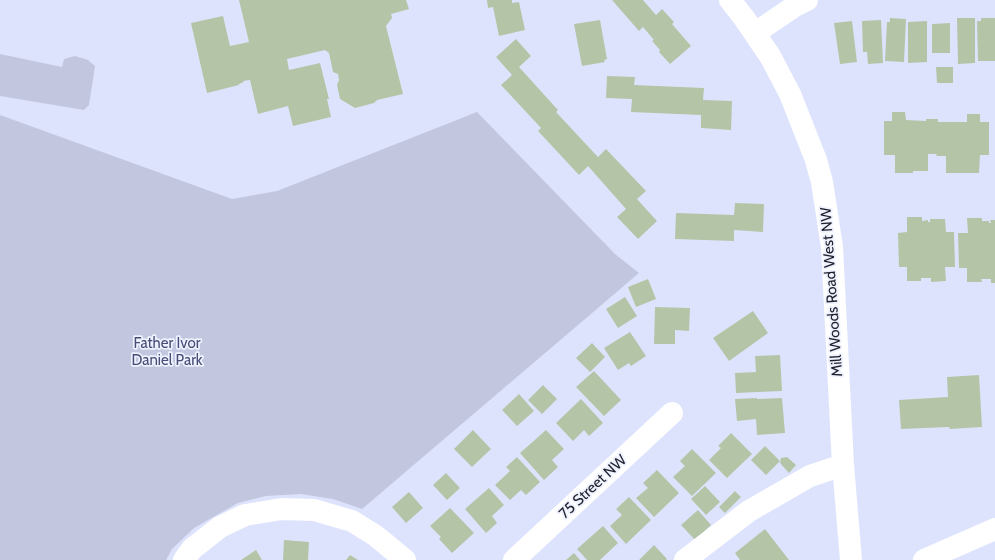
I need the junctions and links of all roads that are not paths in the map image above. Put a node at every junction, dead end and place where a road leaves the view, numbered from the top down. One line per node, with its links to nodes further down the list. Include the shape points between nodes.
1 (730, 0): 3 (street, Mill Woods Road West NW)
2 (808, 0): 3 (street)
3 (755, 34): 5 (street, Mill Woods Road West NW, via 790,94 816,160 823,188 832,246)
4 (672, 413): 9 (street, 75 Street NW)
5 (843, 465): 10 (street, via 810,476 749,511); 11 (street, Mill Woods Road West NW)
6 (995, 529): 12 (street)
7 (184, 560): 8 (street, via 192,549 220,527 245,515 282,509 314,510 352,521 376,536)
8 (404, 560)
9 (514, 560)
10 (685, 560)
11 (851, 560)
12 (924, 560)

